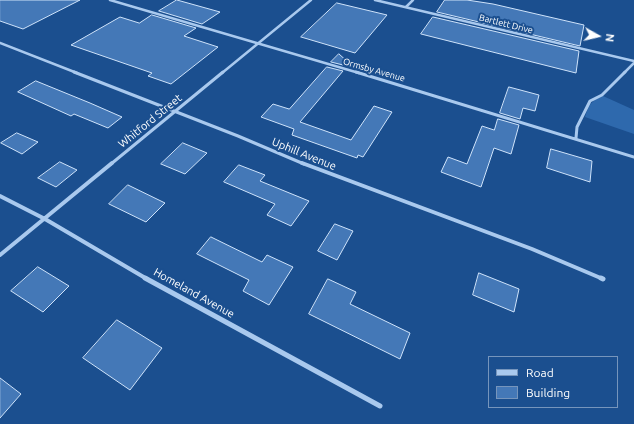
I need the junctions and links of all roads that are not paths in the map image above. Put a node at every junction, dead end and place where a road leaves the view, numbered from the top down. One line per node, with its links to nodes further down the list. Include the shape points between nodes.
1 (110, 0): 7 (street, Ormsby Avenue)
2 (310, 0): 7 (street, Whitford Street)
3 (375, 0): 5 (street, Bartlett Drive)
4 (413, 0): 5 (street)
5 (406, 7): 8 (street, Bartlett Drive)
6 (0, 43): 9 (street, Uphill Avenue)
7 (259, 44): 9 (street, Whitford Street); 10 (street, Ormsby Avenue)
8 (634, 62): 10 (street, via 602,95 590,101 578,127)
9 (176, 112): 13 (street, Whitford Street); 15 (street, Uphill Avenue, via 315,169 532,249)
10 (576, 138): 11 (street, Ormsby Avenue)
11 (634, 157)
12 (0, 196): 13 (street, Homeland Avenue)
13 (45, 219): 14 (street, Whitford Street); 16 (street, Homeland Avenue, via 153,282)
14 (0, 255)
15 (603, 279)
16 (380, 406)

